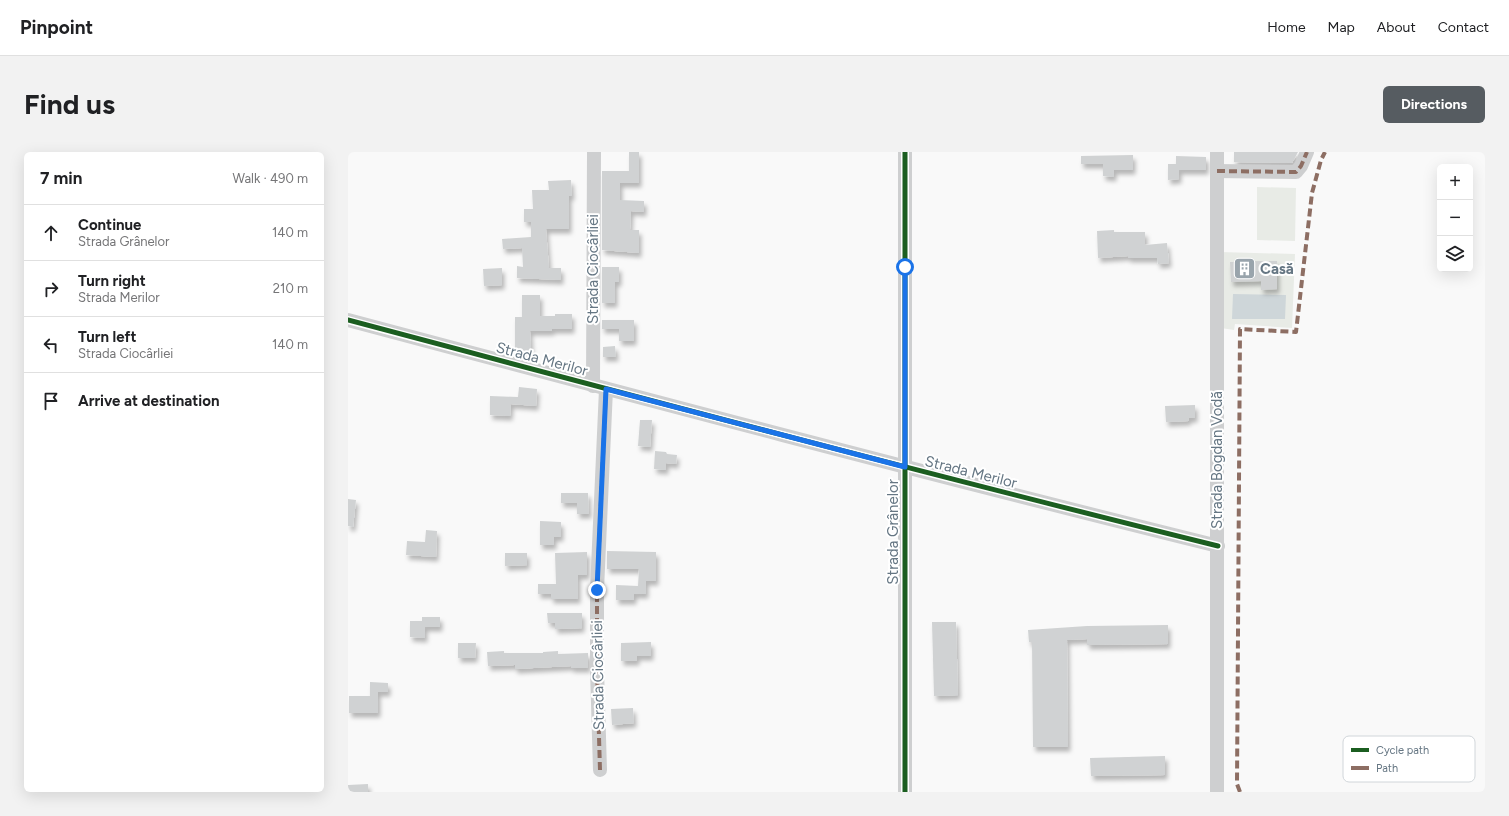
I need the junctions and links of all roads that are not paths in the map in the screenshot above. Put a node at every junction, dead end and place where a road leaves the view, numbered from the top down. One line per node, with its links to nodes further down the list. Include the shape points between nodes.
1 (594, 152): 7 (street, Strada Ciocârliei)
2 (905, 152): 8 (street, Strada Grânelor)
3 (1217, 152): 5 (street, Strada Bogdan Vodă)
4 (1307, 152): 5 (street, via 1296,172)
5 (1217, 172): 9 (street, Strada Bogdan Vodă)
6 (348, 320): 7 (street, Strada Merilor)
7 (599, 387): 8 (street, Strada Merilor); 10 (street, Strada Ciocârliei, via 597,670)
8 (905, 467): 9 (street, Strada Merilor); 11 (street, Strada Grânelor)
9 (1218, 546): 12 (street, Strada Bogdan Vodă)
10 (600, 770)
11 (905, 792)
12 (1217, 792)

